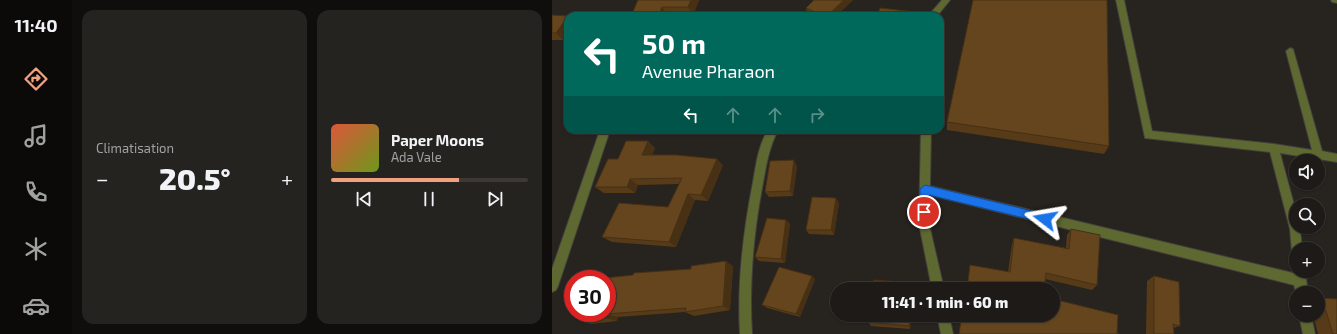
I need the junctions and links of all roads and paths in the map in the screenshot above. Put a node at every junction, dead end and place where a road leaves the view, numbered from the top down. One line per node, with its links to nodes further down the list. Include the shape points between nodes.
1 (946, 0): 3 (street)
2 (1120, 0): 8 (street, via 1148,135)
3 (936, 12)
4 (1290, 51): 9 (street)
5 (603, 134): 16 (street)
6 (771, 134): 19 (street, via 765,147 751,218 743,311)
7 (926, 134): 12 (street)
8 (1274, 148): 9 (street); 13 (street, via 1295,228)
9 (1318, 154)
10 (1325, 155): 11 (street)
11 (1337, 158)
12 (925, 189): 14 (street); 15 (street, via 924,224)
13 (1296, 242)
14 (1289, 274)
15 (936, 282)
16 (552, 286)
17 (944, 322): 20 (street)
18 (1306, 322): 21 (street)
19 (746, 334)
20 (947, 334)
21 (1309, 334)

